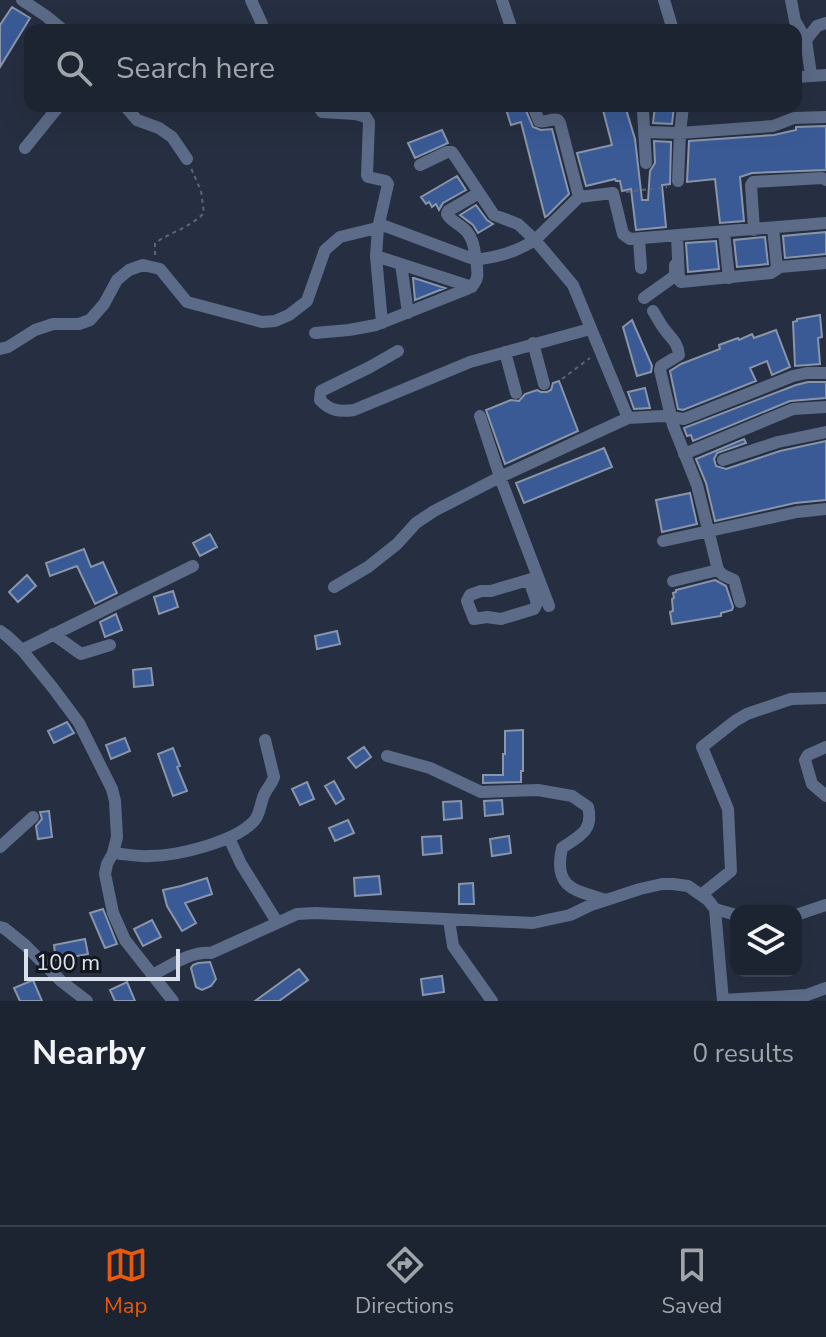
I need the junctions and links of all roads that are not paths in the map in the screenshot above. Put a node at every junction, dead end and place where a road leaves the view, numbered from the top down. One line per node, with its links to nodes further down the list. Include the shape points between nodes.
1 (22, 0): 7 (street)
2 (251, 0): 8 (street)
3 (502, 0): 9 (street)
4 (664, 0): 10 (street)
5 (791, 0): 11 (street)
6 (826, 23): 12 (street)
7 (56, 24)
8 (262, 24)
9 (510, 24)
10 (671, 24)
11 (796, 24)
12 (802, 40)
13 (802, 44): 14 (street)
14 (811, 75): 15 (street); 16 (street)
15 (826, 75)
16 (802, 76)
17 (54, 112): 26 (street)
18 (130, 112): 27 (street, via 172,137)
19 (322, 112): 35 (street, via 362,115 369,122 367,175 388,184)
20 (535, 112): 33 (street, via 539,121 560,123)
21 (643, 112): 24 (street)
22 (682, 112): 25 (street)
23 (826, 117): 25 (street)
24 (644, 132): 25 (street); 28 (street)
25 (680, 133): 31 (street)
26 (25, 148)
27 (187, 159)
28 (646, 163)
29 (420, 165): 32 (street, via 452,152)
30 (826, 180): 37 (street, via 753,182)
31 (678, 181)
32 (479, 193): 41 (street, via 494,215 518,224); 43 (street, via 447,214 470,235)
33 (579, 197): 40 (street, via 613,193 623,234); 41 (street)
34 (826, 223): 36 (street)
35 (378, 228): 42 (street); 43 (street, via 385,226); 57 (street, via 331,244 307,301 275,321 187,302 160,269 143,265 117,280 90,320 53,324)
36 (773, 228): 37 (street); 47 (street)
37 (754, 230): 38 (street)
38 (724, 232): 39 (street); 48 (street)
39 (675, 236): 40 (street); 48 (street, via 680,281); 50 (street, via 675,274)
40 (639, 239): 46 (street)
41 (535, 240): 43 (street, via 502,256); 54 (street, via 573,285)
42 (376, 256): 45 (street); 53 (street)
43 (476, 260): 49 (street, via 478,276)
44 (826, 263): 47 (street)
45 (401, 264): 49 (street); 52 (street)
46 (643, 268)
47 (777, 268): 48 (street)
48 (729, 278)
49 (472, 287): 52 (street)
50 (644, 298)
51 (653, 311): 65 (street, via 679,350 660,368)
52 (408, 313): 53 (street)
53 (382, 323): 55 (street)
54 (590, 329): 56 (street); 66 (street)
55 (315, 333)
56 (533, 343): 59 (street); 61 (street)
57 (0, 349)
58 (398, 351): 59 (street, via 321,391 320,400 340,412 354,410)
59 (505, 352): 62 (street)
60 (826, 373): 65 (street, via 793,376 684,419)
61 (544, 384)
62 (516, 393)
63 (826, 407): 68 (street, via 793,409)
64 (480, 416): 70 (street)
65 (672, 417): 66 (street); 68 (street)
66 (628, 418): 70 (street)
67 (826, 432): 69 (street)
68 (684, 454): 72 (street)
69 (723, 460)
70 (500, 477): 76 (street); 78 (street, via 434,511 368,567)
71 (826, 509): 72 (street)
72 (708, 531): 73 (street); 75 (street)
73 (663, 541)
74 (193, 566): 82 (street)
75 (718, 570): 77 (street); 79 (street, via 734,580)
76 (534, 578): 76 (street, via 470,595 472,617 501,619 534,609); 80 (street)
77 (673, 581)
78 (334, 587)
79 (740, 602)
80 (549, 606)
81 (0, 631): 84 (street)
82 (53, 634): 83 (street, via 81,654); 84 (street)
83 (110, 645)
84 (22, 650): 93 (street, via 79,723 112,789 117,837)
85 (826, 698): 94 (street, via 791,699 747,714 702,747 728,809 731,871)
86 (265, 740): 91 (street, via 273,783 253,822)
87 (826, 747): 89 (street, via 805,760 810,779)
88 (387, 756): 95 (street, via 430,768 481,792 538,790 572,796 588,807 590,817 584,833 562,848 559,872 575,890)
89 (824, 793)
90 (33, 817): 92 (street)
91 (229, 838): 93 (street, via 148,857); 101 (street)
92 (0, 847)
93 (113, 853): 103 (street, via 105,874 115,921)
94 (701, 895): 95 (street, via 688,886 662,884); 97 (street)
95 (609, 901): 100 (street, via 533,923)
96 (826, 905): 99 (street)
97 (715, 909): 98 (street); 105 (street)
98 (730, 913)
99 (802, 913)
100 (449, 920): 101 (street, via 315,913); 108 (street, via 453,946)
101 (277, 922): 103 (street)
102 (0, 927): 106 (street)
103 (152, 975): 107 (street)
104 (826, 988): 105 (street, via 807,995)
105 (723, 1000)
106 (87, 1001)
107 (173, 1001)
108 (492, 1001)

